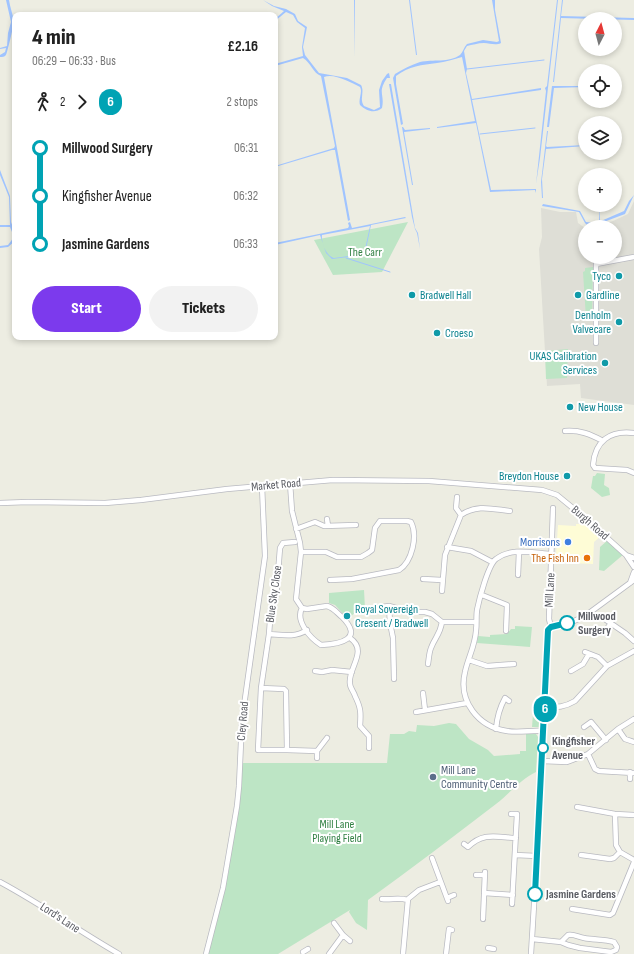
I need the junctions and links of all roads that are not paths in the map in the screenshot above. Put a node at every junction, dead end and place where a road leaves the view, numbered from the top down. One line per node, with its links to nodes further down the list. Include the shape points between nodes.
1 (634, 257): 2 (street)
2 (622, 259)
3 (596, 264): 4 (street)
4 (596, 330): 5 (street); 6 (street)
5 (584, 331)
6 (596, 343)
7 (565, 431): 9 (street, via 575,430)
8 (634, 434): 9 (street, via 621,432)
9 (603, 440): 10 (street, via 594,455 595,468 627,470)
10 (634, 473)
11 (290, 483): 12 (street, Market Road); 13 (street, Market Road, via 333,480 426,481 534,489); 22 (street)
12 (262, 486): 15 (street, Market Road, via 105,503); 116 (street, Cley Road, via 265,556 242,720 237,806 223,888)
13 (552, 493): 28 (street, Burgh Road, via 582,515)
14 (457, 497): 18 (street, via 456,508)
15 (0, 503)
16 (510, 511): 18 (street, via 479,508)
17 (558, 514): 27 (street, Mill Lane, via 552,511)
18 (461, 515): 24 (street)
19 (327, 519): 20 (street)
20 (328, 526): 21 (street); 22 (street, via 315,522)
21 (356, 526)
22 (296, 529): 25 (street)
23 (295, 542): 49 (street, Blue Sky Close, via 281,544 276,598 271,608)
24 (447, 547): 30 (street, via 471,551); 36 (street)
25 (301, 552): 35 (street, via 326,552 337,557 361,556 372,550 375,528 380,521 411,522 414,532 412,552 408,562 399,570 352,579); 41 (street, via 296,599)
26 (519, 552): 27 (street); 30 (street, via 503,554); 33 (street)
27 (552, 554): 45 (street, Mill Lane, via 549,619)
28 (626, 555): 29 (street, Burgh Road); 31 (street, Burgh Road)
29 (634, 558)
30 (492, 562): 39 (street)
31 (634, 567)
32 (634, 572): 37 (street)
33 (518, 575)
34 (423, 579): 36 (street)
35 (330, 580)
36 (442, 580): 38 (street)
37 (632, 581): 45 (street, via 584,616)
38 (442, 591)
39 (482, 595): 44 (street); 47 (street, via 507,604)
40 (389, 606): 42 (street); 43 (street, via 410,612 432,614); 60 (street)
41 (302, 608): 46 (street, via 299,612 300,618); 50 (street, via 331,607 350,626)
42 (366, 609)
43 (442, 622): 44 (street); 54 (street, via 439,635 431,647)
44 (476, 622): 53 (street, via 475,644)
45 (551, 627): 65 (street, Mill Lane, via 548,634)
46 (307, 630): 49 (street, Blue Sky Close, via 294,636); 50 (street, via 321,645)
47 (506, 631)
48 (590, 631): 51 (street, via 604,633 610,621)
49 (269, 634): 61 (street, Blue Sky Close)
50 (350, 638): 59 (street, via 354,640 358,649)
51 (634, 641)
52 (634, 651): 56 (street)
53 (469, 660): 55 (street, via 487,666); 64 (street, via 463,685)
54 (428, 664)
55 (514, 664)
56 (607, 666): 58 (street, via 598,657 587,653 583,664); 65 (street, via 575,701 560,707)
57 (315, 671): 59 (street)
58 (570, 671)
59 (352, 672): 75 (street, via 350,684 361,712 360,726 369,736)
60 (394, 678)
61 (261, 688): 79 (street, via 286,691); 79 (street, Blue Sky Close, via 258,750)
62 (423, 693): 66 (street)
63 (505, 698): 70 (street, via 497,716)
64 (467, 703): 66 (street); 70 (street, via 480,720)
65 (545, 706): 72 (street, Mill Lane)
66 (425, 710): 67 (street)
67 (416, 712)
68 (634, 719): 71 (street)
69 (584, 727): 74 (street, via 591,722)
70 (496, 729): 72 (street)
71 (618, 729): 74 (street); 77 (street, via 625,739)
72 (544, 731): 83 (street, Mill Lane)
73 (327, 738): 80 (street)
74 (606, 740): 81 (street)
75 (369, 742): 76 (street); 78 (street)
76 (376, 742)
77 (634, 742)
78 (369, 748)
79 (287, 750): 80 (street)
80 (317, 751): 82 (street)
81 (588, 754): 83 (street, via 567,762); 84 (street, via 595,770)
82 (317, 758)
83 (542, 761): 95 (street, Mill Lane)
84 (632, 772): 85 (street)
85 (630, 780)
86 (577, 807): 88 (street)
87 (511, 814): 90 (street, via 517,814)
88 (615, 814): 89 (street); 92 (street, via 615,840)
89 (634, 815)
90 (516, 838): 91 (street, via 487,836); 93 (street)
91 (466, 847)
92 (620, 852): 94 (street, via 610,859); 97 (street)
93 (516, 855): 95 (street); 103 (street)
94 (581, 855)
95 (537, 856): 112 (street, Mill Lane)
96 (432, 858): 100 (street)
97 (634, 861): 107 (street, via 613,913 610,915)
98 (476, 875): 101 (street, via 485,874)
99 (0, 882): 115 (street, Lord's Lane)
100 (440, 882): 102 (street, via 447,899); 105 (street, via 419,890)
101 (484, 893): 103 (street); 108 (street)
102 (454, 895)
103 (513, 895): 106 (street)
104 (382, 899): 105 (street)
105 (407, 900): 118 (street)
106 (512, 904)
107 (572, 909)
108 (483, 918)
109 (334, 923): 111 (street)
110 (448, 929): 119 (street)
111 (343, 935): 113 (street); 117 (street)
112 (532, 940): 114 (street); 120 (street, Mill Lane)
113 (350, 941)
114 (561, 942): 114 (street, via 571,934 614,942 617,948 611,952 580,948)
115 (119, 954)
116 (206, 954)
117 (329, 954)
118 (403, 954)
119 (446, 954)
120 (531, 954)

